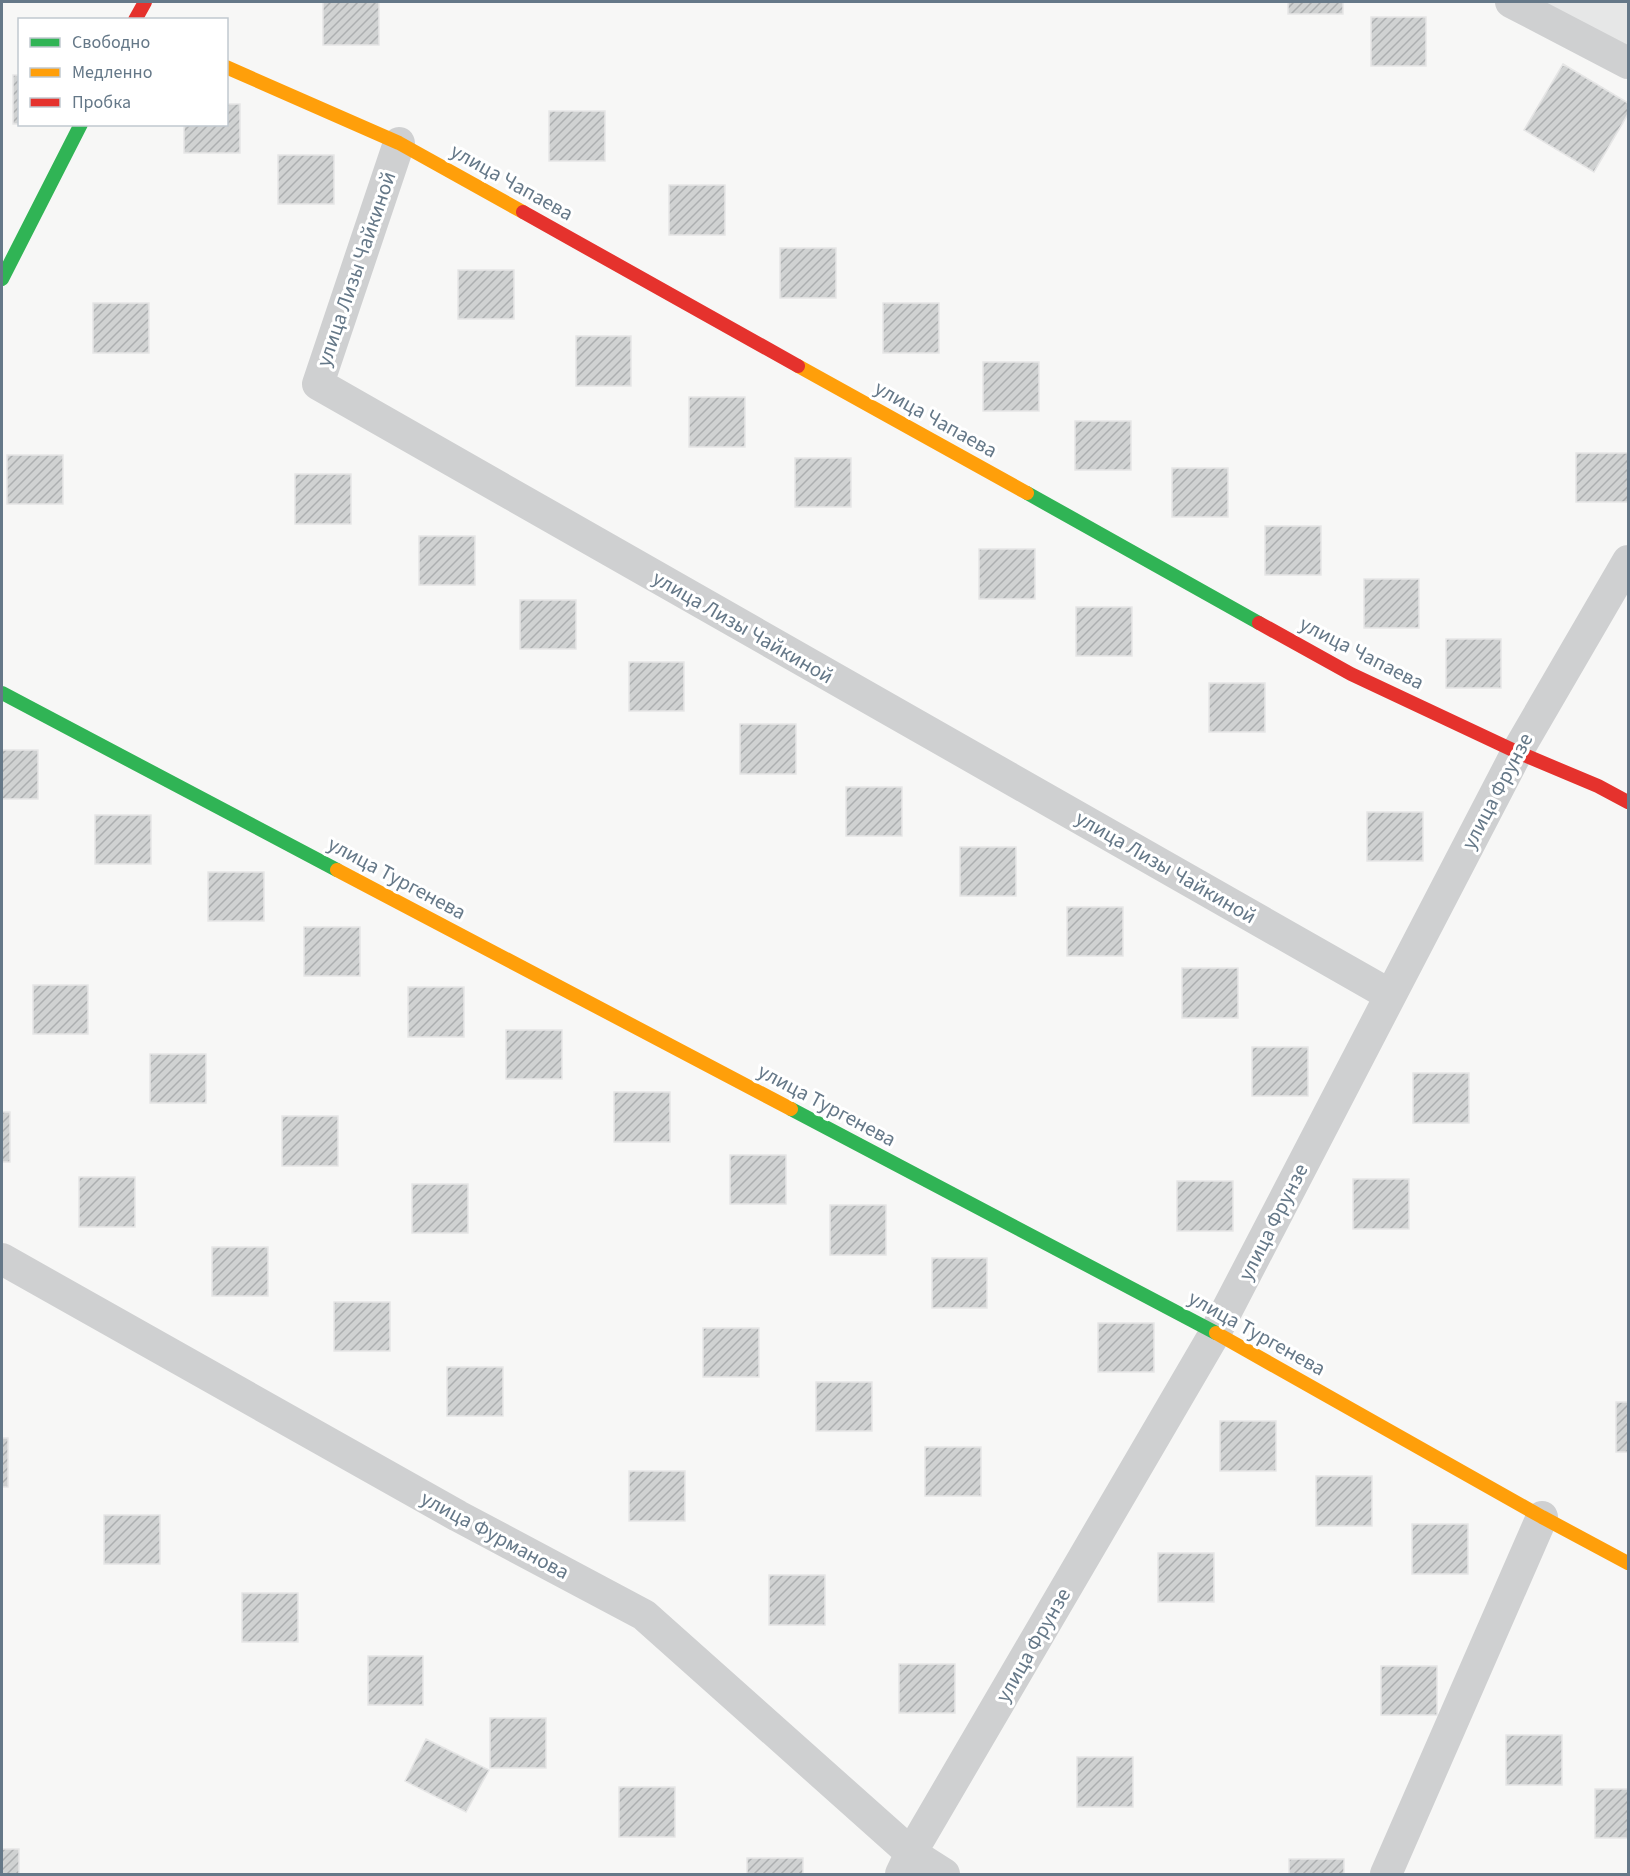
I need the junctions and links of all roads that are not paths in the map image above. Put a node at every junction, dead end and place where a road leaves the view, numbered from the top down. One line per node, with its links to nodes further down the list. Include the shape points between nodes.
1 (121, 2): 4 (street)
2 (145, 2): 5 (street)
3 (1511, 2): 6 (street)
4 (128, 18)
5 (136, 18)
6 (1629, 63)
7 (228, 68): 9 (street, улица Чапаева)
8 (80, 126): 10 (street)
9 (399, 143): 13 (street, улица Чапаева, via 1351,674); 15 (street, улица Лизы Чайкиной, via 318,384)
10 (2, 279)
11 (1629, 561): 13 (street, улица Фрунзе)
12 (2, 693): 17 (street, улица Тургенева)
13 (1517, 752): 14 (street, улица Чапаева); 15 (street, улица Фрунзе)
14 (1629, 802)
15 (1390, 995): 17 (street, улица Фрунзе)
16 (2, 1259): 20 (street, улица Фурманова, via 458,1516 644,1615)
17 (1215, 1333): 18 (street, улица Тургенева); 20 (street, улица Фрунзе)
18 (1542, 1517): 19 (street, улица Тургенева); 22 (street)
19 (1629, 1563)
20 (906, 1864): 21 (street, улица Фурманова)
21 (944, 1875)
22 (1386, 1875)

